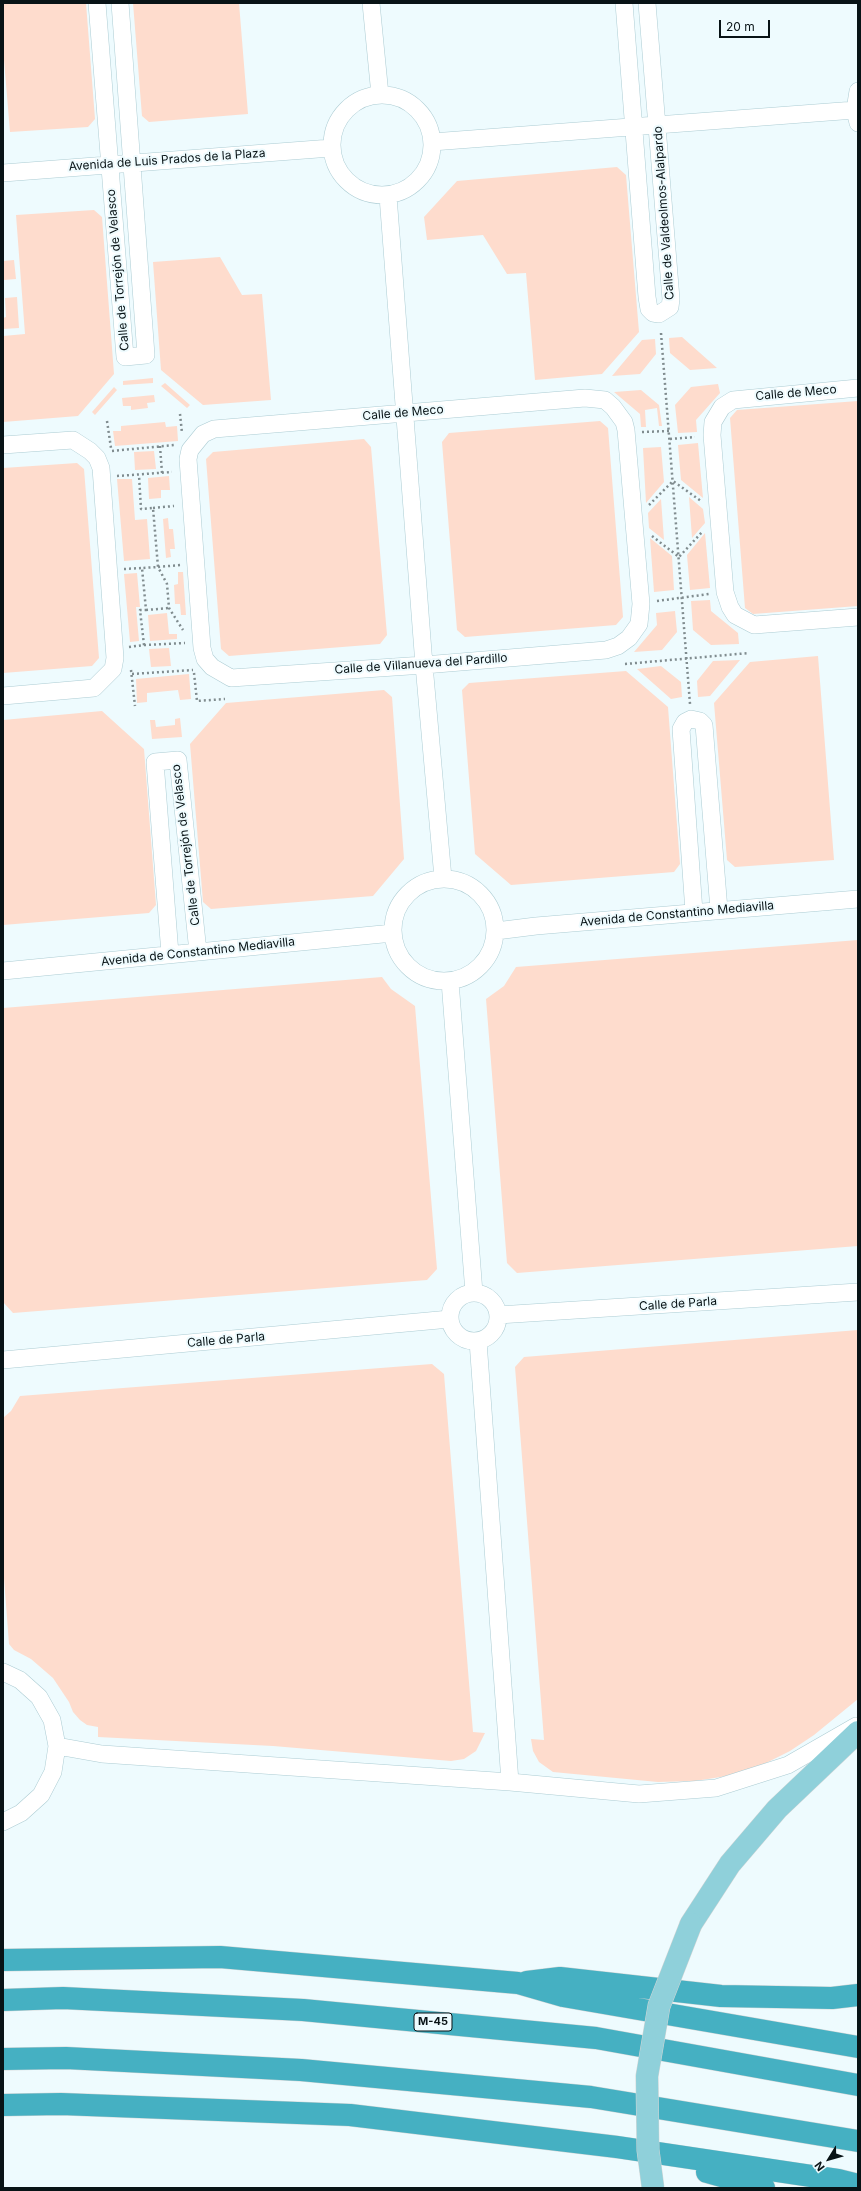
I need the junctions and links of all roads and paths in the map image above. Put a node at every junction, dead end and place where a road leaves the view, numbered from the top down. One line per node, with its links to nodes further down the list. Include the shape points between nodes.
1 (97, 3): 14 (street, Calle de Torrejón de Velasco)
2 (120, 3): 13 (street, Calle de Torrejón de Velasco)
3 (372, 3): 7 (street)
4 (624, 3): 10 (street, Calle de Valdeolmos-Alalpardo)
5 (648, 3): 9 (street, Calle de Valdeolmos-Alalpardo)
6 (858, 91): 8 (street)
7 (380, 95): 11 (street, via 409,103 421,113 429,126); 12 (street, via 363,99 348,107 335,126)
8 (857, 116): 9 (street)
9 (657, 124): 10 (street); 10 (street, Calle de Valdeolmos-Alalpardo, via 671,299 670,306 660,314 649,309)
10 (632, 127): 11 (street)
11 (432, 142): 16 (street, via 432,154 421,178 401,192)
12 (331, 148): 13 (street, Avenida de Luis Prados de la Plaza); 16 (street, via 337,168 350,184 368,194)
13 (132, 162): 14 (street, Avenida de Luis Prados de la Plaza); 14 (street, Calle de Torrejón de Velasco, via 146,355 125,357)
14 (108, 164): 15 (street, Avenida de Luis Prados de la Plaza)
15 (3, 173)
16 (388, 196): 19 (street)
17 (661, 333): 21 (path)
18 (858, 388): 51 (street, Calle de Meco, via 733,400 722,407 713,422 712,436 725,592 736,615 754,625)
19 (405, 412): 25 (street, Calle de Meco, via 214,429); 48 (street, Calle de Meco, via 585,398 604,400 613,407 624,422 626,430); 59 (street)
20 (180, 414): 25 (path)
21 (669, 431): 22 (path); 24 (path)
22 (637, 433)
23 (700, 437): 24 (path)
24 (670, 439): 34 (path)
25 (189, 440): 59 (street, Calle de Villanueva del Pardillo, via 188,459 202,648 205,659 212,668 231,678)
26 (3, 445): 62 (street, via 73,440 97,458 101,468 115,653 113,669 94,688)
27 (175, 445): 28 (path)
28 (160, 446): 29 (path); 31 (path)
29 (111, 451)
30 (176, 472): 31 (path)
31 (162, 473): 32 (path)
32 (139, 474): 33 (path); 37 (path, via 141,509)
33 (115, 476)
34 (673, 481): 36 (path); 38 (path); 41 (path)
35 (179, 505): 37 (path)
36 (707, 505)
37 (153, 508): 43 (path)
38 (644, 510)
39 (708, 525): 41 (path)
40 (646, 532): 41 (path)
41 (679, 557): 47 (path)
42 (184, 565): 43 (path)
43 (158, 567): 44 (path); 49 (path, via 167,584)
44 (142, 568): 45 (path); 50 (path)
45 (122, 569)
46 (715, 594): 47 (path)
47 (682, 598): 48 (path); 57 (path)
48 (641, 604): 59 (street, Calle de Villanueva del Pardillo, via 640,624 629,638 606,650)
49 (169, 608): 50 (path); 52 (path)
50 (146, 610): 54 (path, via 140,610)
51 (858, 617)
52 (188, 636)
53 (191, 642): 54 (path)
54 (144, 645): 55 (path)
55 (129, 647)
56 (749, 653): 57 (path)
57 (686, 659): 58 (path); 63 (path)
58 (625, 664)
59 (424, 665): 64 (street)
60 (194, 670): 61 (path)
61 (132, 674)
62 (3, 696)
63 (690, 704)
64 (443, 878): 68 (street, via 466,883 484,898 491,908); 69 (street, via 420,884 406,895 397,910)
65 (858, 899): 66 (street, Avenida de Constantino Mediavilla)
66 (719, 910): 67 (street, Avenida de Constantino Mediavilla); 67 (street, via 704,725 700,720 691,720 685,722 682,729)
67 (694, 912): 68 (street, Avenida de Constantino Mediavilla)
68 (496, 931): 73 (street, via 492,949 482,964 468,975)
69 (393, 933): 70 (street, Avenida de Constantino Mediavilla); 73 (street, via 400,956 416,973 439,981)
70 (198, 952): 71 (street, Avenida de Constantino Mediavilla); 71 (street, Calle de Torrejón de Velasco, via 178,760 155,762)
71 (170, 954): 72 (street, Avenida de Constantino Mediavilla)
72 (3, 971)
73 (450, 981): 75 (street)
74 (858, 1292): 76 (street, Calle de Parla)
75 (474, 1293): 76 (street, via 489,1298); 77 (street, via 460,1297 454,1302)
76 (498, 1315): 78 (street, via 496,1328 491,1335)
77 (450, 1319): 78 (street, via 454,1332 460,1338); 79 (street, Calle de Parla)
78 (478, 1341): 84 (street)
79 (3, 1360)
80 (3, 1672): 83 (street, via 20,1680 40,1697 52,1720)
81 (858, 1725): 84 (street, via 788,1765 716,1788 639,1794)
82 (858, 1732): 97 (main road, bridge, via 777,1809 730,1864 690,1924 659,2006 648,2076 648,2150)
83 (57, 1746): 84 (street, via 102,1754); 85 (street, via 53,1772 41,1795 21,1814)
84 (510, 1782)
85 (3, 1822)
86 (3, 1960): 87 (highway, via 220,1957)
87 (518, 1983): 88 (highway, via 560,1978 721,1996 832,1998); 90 (highway, via 563,1996)
88 (858, 1995)
89 (3, 2000): 92 (highway, M-45, via 64,1998 303,2010 596,2038)
90 (858, 2047)
91 (3, 2059): 94 (highway, via 66,2058 300,2070 575,2095)
92 (858, 2085)
93 (3, 2105): 95 (highway, via 61,2104 350,2115)
94 (858, 2140)
95 (617, 2147): 96 (highway); 98 (highway)
96 (852, 2182)
97 (653, 2188)
98 (764, 2188)

